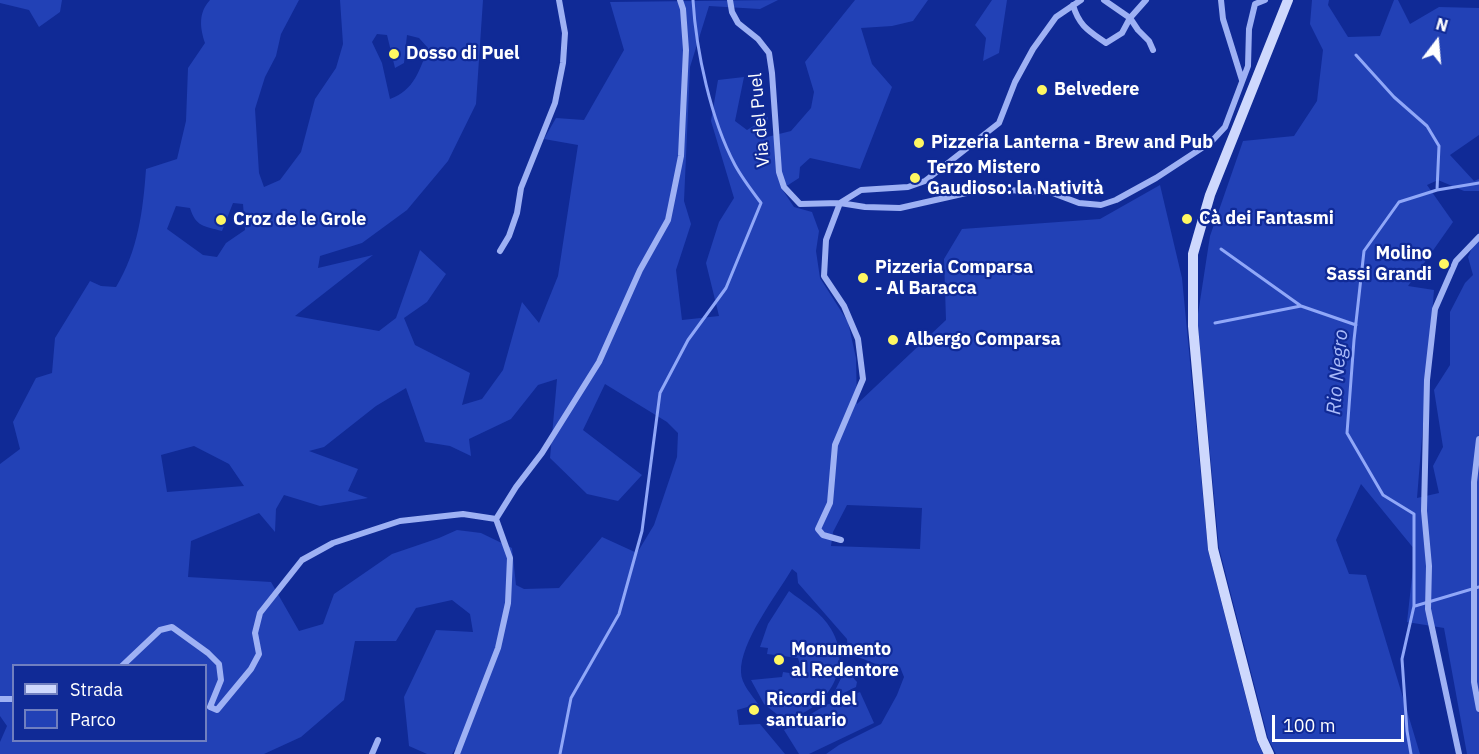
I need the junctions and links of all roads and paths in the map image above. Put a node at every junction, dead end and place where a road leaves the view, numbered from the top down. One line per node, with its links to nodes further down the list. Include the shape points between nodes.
1 (560, 0): 16 (street, via 565,33 555,104)
2 (680, 0): 18 (street, via 686,50 682,145 668,220 640,270 599,362)
3 (730, 0): 14 (street, Via del Puel, via 738,23 769,53 783,187 800,204)
4 (1081, 0): 10 (street)
5 (1104, 0): 11 (street)
6 (1146, 0): 11 (street)
7 (1221, 0): 13 (street)
8 (1265, 0): 13 (street, Via del Puel, via 1255,4 1252,13 1248,66)
9 (1288, 0): 25 (main road, via 1210,195 1193,254 1193,326 1214,549)
10 (1073, 5): 11 (street, via 1077,19 1106,43 1122,33); 14 (street, via 1056,17 1033,49 999,123 925,181 908,187 861,190)
11 (1130, 18): 12 (street)
12 (1152, 50)
13 (1242, 82): 14 (street, Via del Puel, via 1225,127 1211,142 1156,178 1101,205 1079,203 1050,192 984,189 900,208)
14 (840, 203): 19 (street, via 826,240 824,276 844,306 858,339 862,378 835,445 830,503 818,529 823,535)
15 (1479, 237): 26 (street, via 1456,261 1435,309 1427,380 1424,511 1428,609)
16 (500, 252)
17 (1479, 439): 21 (street, via 1474,482 1474,682)
18 (496, 519): 20 (street, via 463,514 400,520 333,543 302,560 260,613 255,633 259,654 217,710 210,707 220,680 219,664 172,627 160,630); 24 (street, via 510,558 508,603 498,648)
19 (842, 540)
20 (124, 664)
21 (1479, 709)
22 (378, 740): 23 (street)
23 (372, 754)
24 (457, 754)
25 (1269, 754)
26 (1459, 754)

